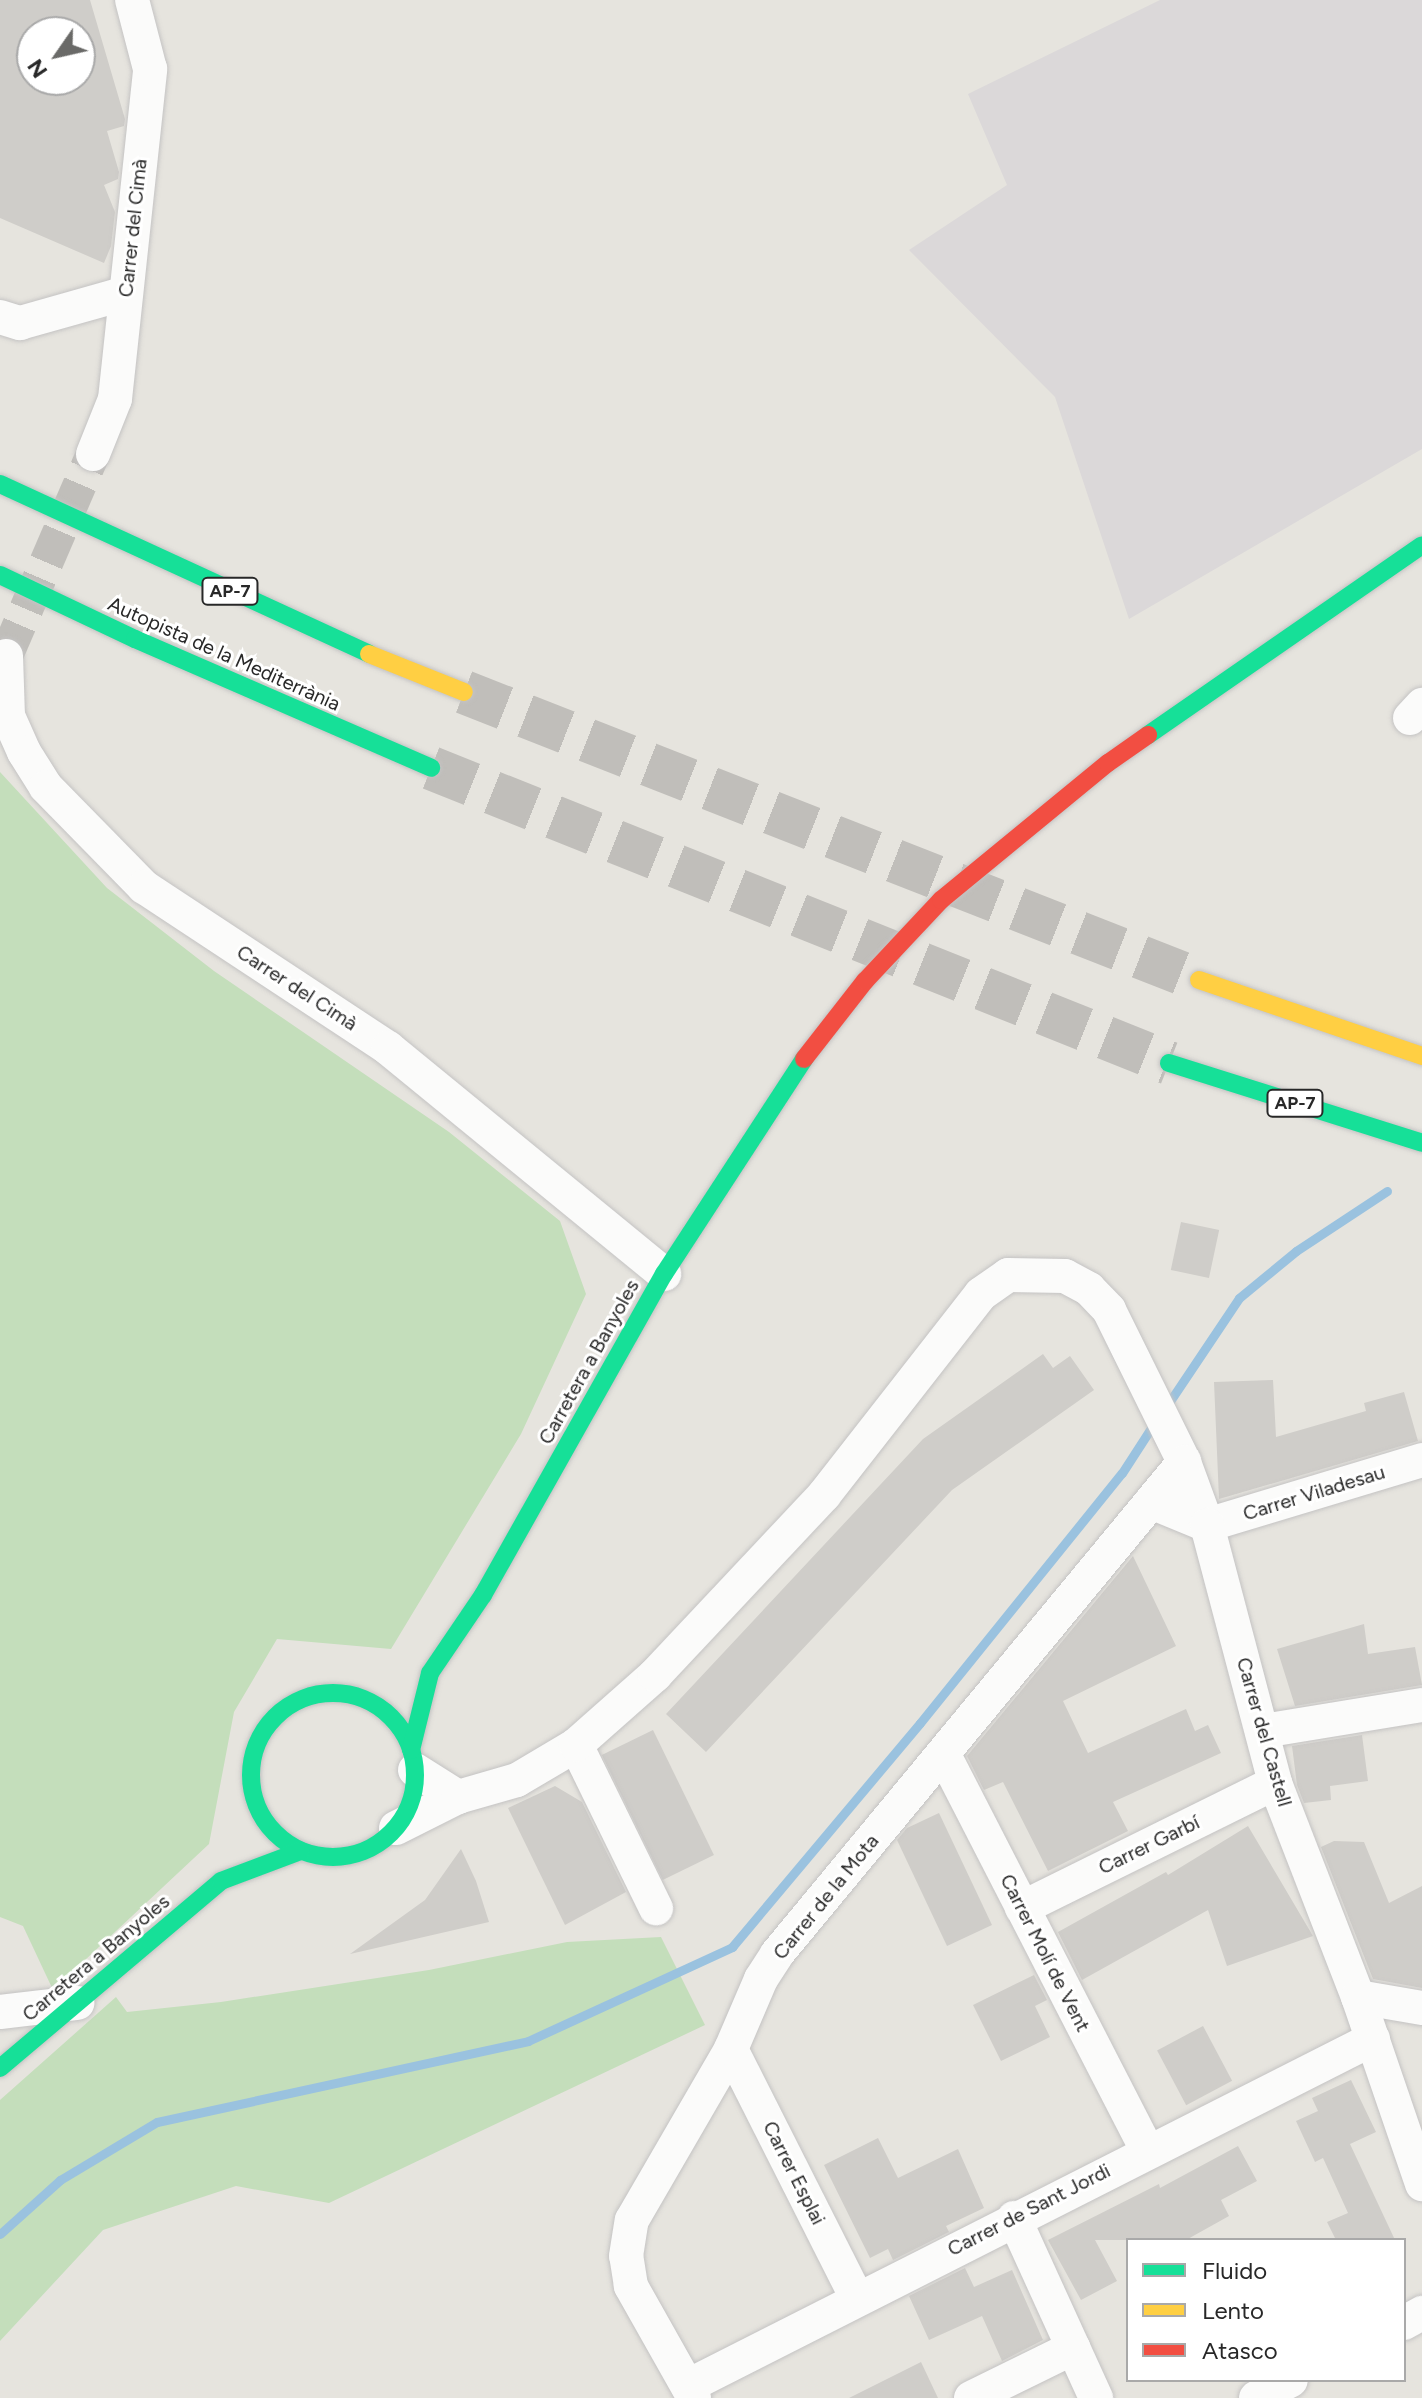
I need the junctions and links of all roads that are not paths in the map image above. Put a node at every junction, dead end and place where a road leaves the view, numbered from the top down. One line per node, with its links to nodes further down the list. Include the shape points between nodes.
1 (132, 0): 2 (street, Carrer del Cimà, via 150,69)
2 (126, 293): 3 (street, via 20,323); 4 (street, Carrer del Cimà, via 115,399)
3 (0, 317)
4 (93, 454)
5 (0, 470): 9 (main road)
6 (0, 484): 9 (main road, AP-7)
7 (1422, 545): 17 (main road, Carretera a Banyoles, via 1108,763 941,900 865,981 791,1075)
8 (0, 575): 12 (main road, Autopista de la Mediterrània)
9 (274, 611): 11 (main road, AP-7)
10 (6, 656): 17 (street, Carrer del Cimà, via 8,716 24,752 46,787 144,887 388,1048)
11 (464, 692)
12 (431, 768)
13 (1199, 980): 14 (main road)
14 (1422, 1056)
15 (1169, 1063): 16 (main road, AP-7)
16 (1422, 1143)
17 (664, 1274): 22 (main road, Carretera a Banyoles, via 483,1595)
18 (1177, 1448): 20 (street, Carrer de la Mota); 21 (street, Carrer del Castell); 28 (street, Carrer del Castell, via 1109,1310 1089,1289 1065,1276 1008,1275 981,1294 824,1495 655,1675)
19 (1422, 1460): 21 (street, Carrer Viladesau)
20 (1151, 1502): 21 (street); 29 (street, Carrer de la Mota)
21 (1207, 1525): 27 (street, Carrer del Castell)
22 (430, 1673): 23 (main road); 30 (main road, Carretera a Banyoles)
23 (409, 1681)
24 (389, 1688): 25 (main road)
25 (353, 1696): 30 (main road, via 393,1719); 32 (main road, via 312,1696 276,1716 254,1752)
26 (1422, 1705): 27 (street)
27 (1263, 1731): 31 (street, Carrer del Castell)
28 (576, 1745): 33 (street, via 539,1769); 39 (street)
29 (944, 1755): 40 (street, Carrer Molí de Vent); 46 (street, Carrer de la Mota, via 777,1954)
30 (413, 1760): 33 (street); 35 (main road, via 413,1795)
31 (1275, 1783): 40 (street, Carrer Garbí); 41 (street, Carrer del Castell)
32 (252, 1793): 34 (main road); 36 (main road, via 275,1834)
33 (458, 1797): 35 (street)
34 (246, 1819)
35 (396, 1828): 36 (main road, via 358,1854 324,1857)
36 (301, 1851): 38 (main road, Carretera a Banyoles)
37 (234, 1857): 38 (main road, Carretera a Banyoles)
38 (221, 1881): 42 (main road, Carretera a Banyoles)
39 (656, 1908)
40 (1022, 1908): 48 (street, Carrer Molí de Vent)
41 (1358, 1997): 43 (street); 45 (street, Carrer del Castell)
42 (77, 2003): 44 (street); 47 (main road, Carretera a Banyoles)
43 (1422, 2008)
44 (0, 2012)
45 (1373, 2039): 48 (street, Carrer de Sant Jordi); 49 (street, Carrer del Castell)
46 (731, 2049): 51 (street, Carrer Esplai); 54 (street, Carrer de la Mota, via 632,2220 626,2256 631,2286)
47 (0, 2068)
48 (1147, 2150): 50 (street, Carrer de Sant Jordi)
49 (1422, 2184)
50 (1014, 2218): 51 (street, Carrer de Sant Jordi); 52 (street)
51 (857, 2298): 54 (street, Carrer de Sant Jordi)
52 (1073, 2348): 55 (street); 56 (street)
53 (1287, 2382): 57 (street)
54 (691, 2392)
55 (971, 2398)
56 (1096, 2398)
57 (1256, 2398)

